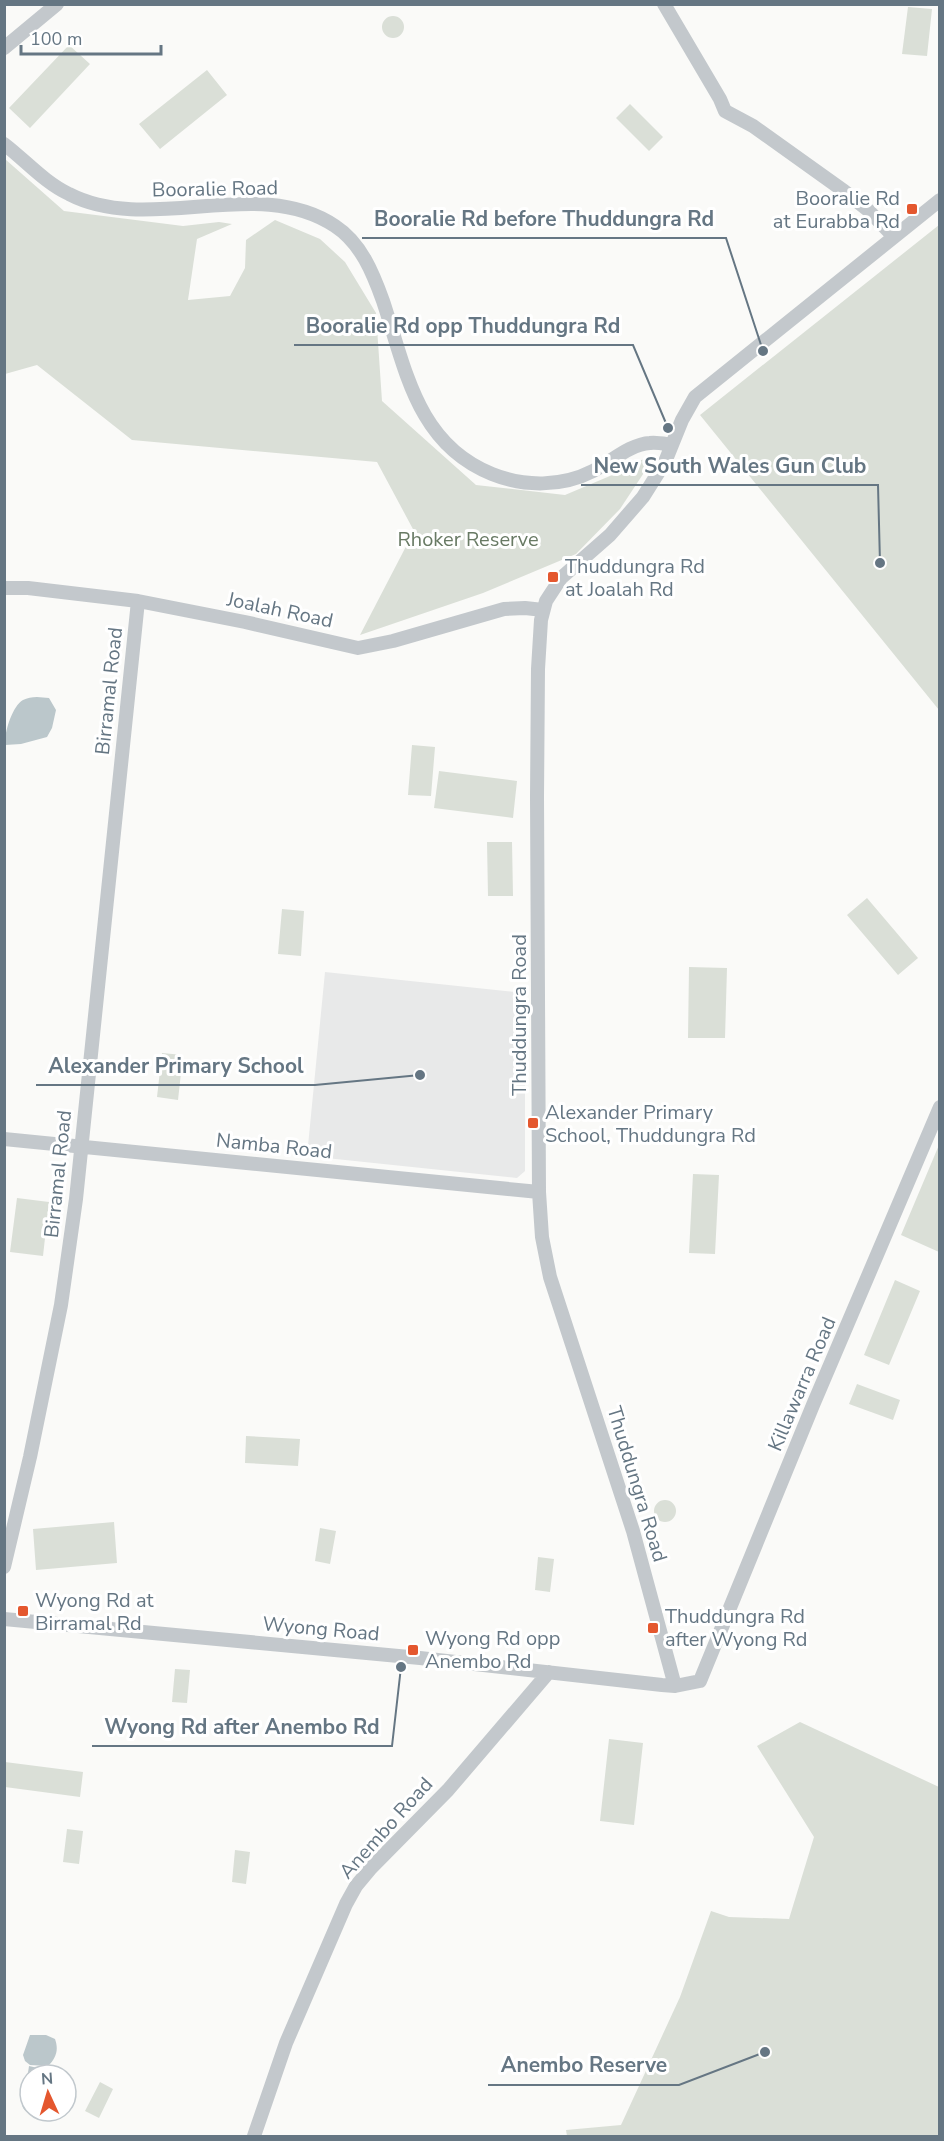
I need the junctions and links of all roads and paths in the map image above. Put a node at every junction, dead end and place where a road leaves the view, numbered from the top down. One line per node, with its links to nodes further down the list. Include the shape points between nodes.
1 (57, 4): 3 (street)
2 (664, 4): 6 (street, via 725,111 844,190)
3 (4, 48)
4 (4, 144): 7 (street, Booralie Road, via 62,190 90,202 133,210 291,207 337,227 371,268 414,396 427,420 451,450 491,474 523,483 554,483 585,475 644,444)
5 (939, 200): 6 (street)
6 (894, 237): 7 (street, via 703,389 687,409)
7 (672, 444): 10 (street, Thuddungra Road, via 659,474 635,508 561,578)
8 (4, 588): 9 (street, Joalah Road)
9 (138, 601): 10 (street, Joalah Road, via 358,648 504,609); 13 (street, Birramal Road)
10 (543, 610): 14 (street, Thuddungra Road, via 538,681)
11 (939, 1107): 18 (street, Killawarra Road)
12 (4, 1139): 13 (street, Namba Road)
13 (81, 1147): 14 (street, Namba Road); 15 (street, Birramal Road, via 62,1305)
14 (539, 1192): 19 (street, Thuddungra Road, via 550,1277 633,1531)
15 (4, 1567)
16 (4, 1618): 17 (street, Wyong Road)
17 (549, 1671): 19 (street, Wyong Road); 20 (street, Anembo Road, via 476,1758 356,1886 286,2043)
18 (702, 1677): 19 (street, Wyong Road, via 693,1684)
19 (675, 1686)
20 (254, 2136)

